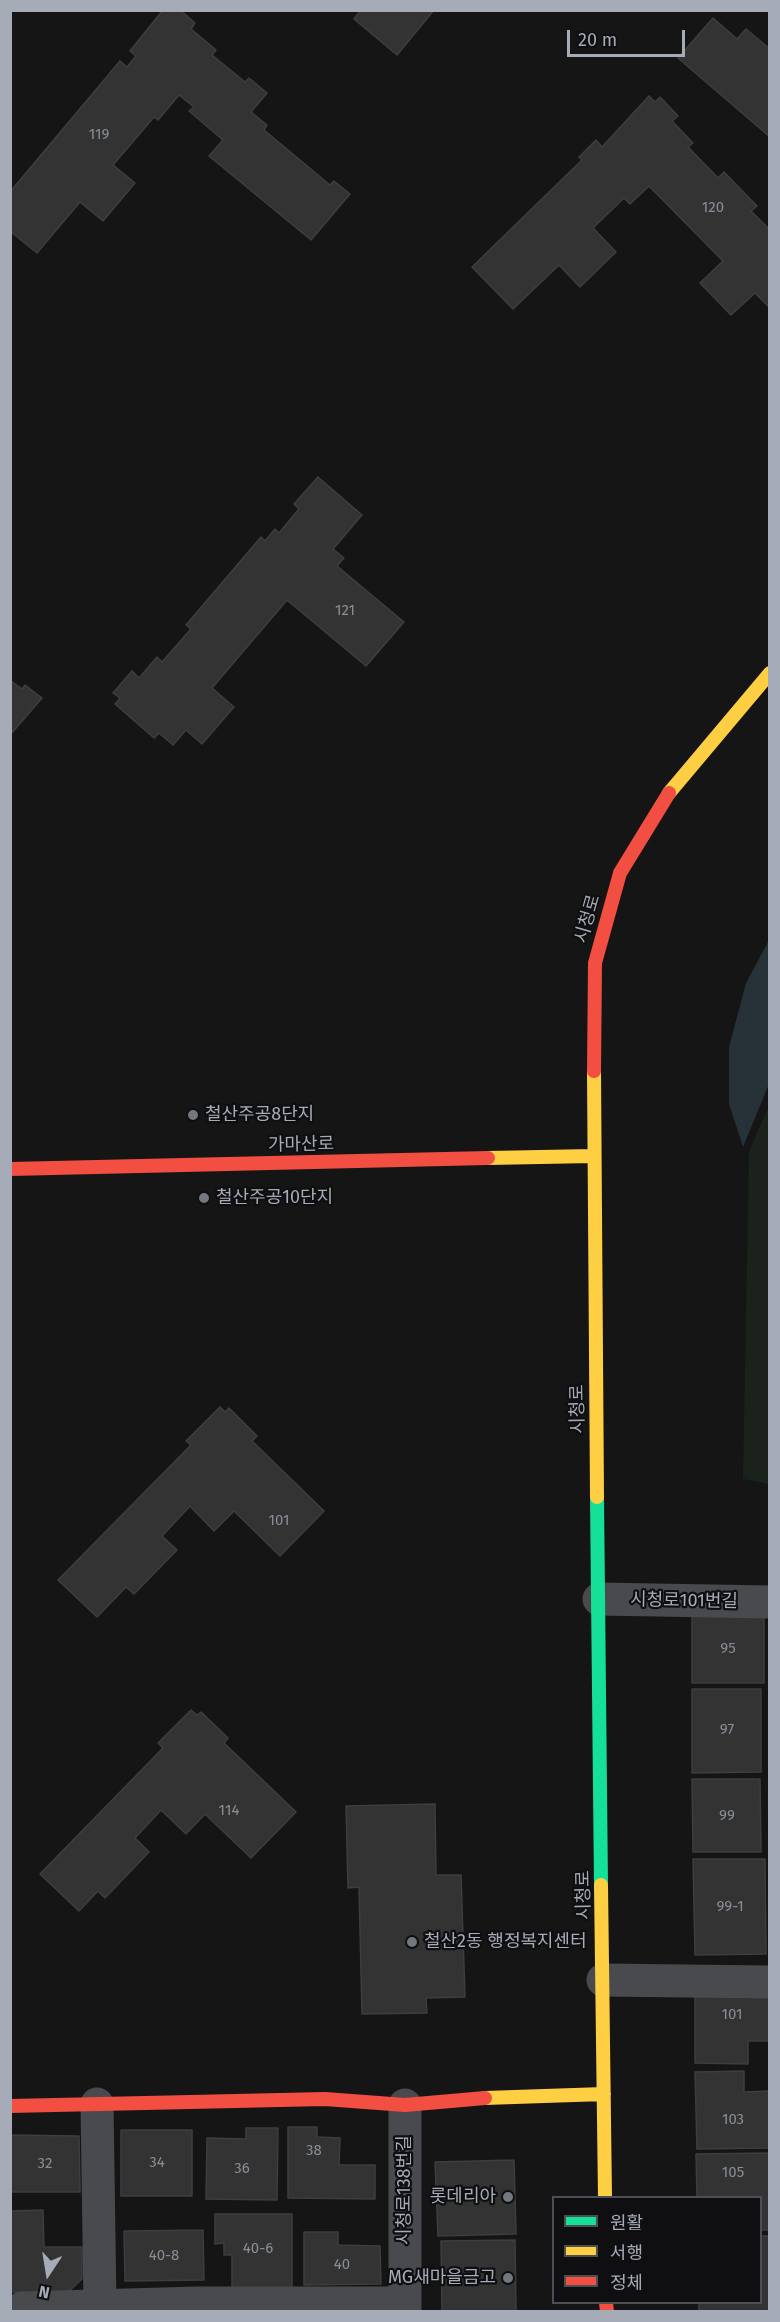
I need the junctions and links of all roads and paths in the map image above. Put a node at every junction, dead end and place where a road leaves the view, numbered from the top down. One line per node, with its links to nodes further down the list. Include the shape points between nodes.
1 (770, 673): 2 (main road, 시청로, via 665,798 620,873 595,963)
2 (592, 1156): 3 (main road, 가마산로); 4 (main road, 시청로)
3 (10, 1169)
4 (599, 1599): 5 (street, 시청로101번길); 6 (main road, 시청로)
5 (770, 1602)
6 (603, 1980): 7 (street); 8 (main road, 시청로)
7 (770, 1982)
8 (604, 2094): 10 (main road, via 521,2095); 12 (main road, 시청로)
9 (97, 2104): 10 (main road, via 325,2099); 11 (main road); 13 (street)
10 (405, 2105): 15 (street, 시청로138번길)
11 (10, 2106)
12 (605, 2196)
13 (100, 2306): 14 (street); 16 (street, via 22,2308)
14 (197, 2307): 15 (street)
15 (404, 2307)
16 (18, 2312)

